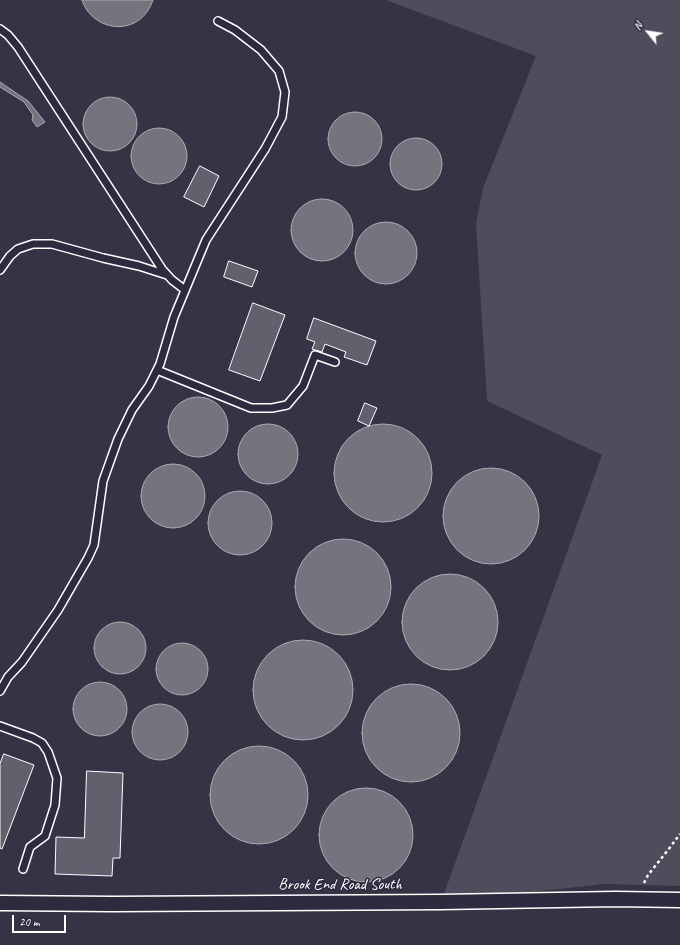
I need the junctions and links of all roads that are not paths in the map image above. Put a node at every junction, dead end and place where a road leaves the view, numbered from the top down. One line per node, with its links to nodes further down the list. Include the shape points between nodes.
1 (218, 21): 5 (lane, via 235,30 261,50 279,71 285,92 282,117 265,149 206,240)
2 (0, 29): 4 (lane, via 18,47)
3 (0, 270): 4 (lane, via 18,249 33,244 52,244)
4 (168, 275): 5 (lane)
5 (186, 290): 7 (lane, via 174,317)
6 (335, 362): 7 (lane, via 315,355 303,386 288,405 272,408 251,408)
7 (157, 370): 8 (lane, via 132,410 118,439 103,481 94,545 88,558 58,610)
8 (0, 690)
9 (0, 726): 10 (lane, via 42,743 57,778 55,805 45,836 30,847)
10 (23, 869)
11 (680, 900): 12 (street, Brook End Road South)
12 (0, 903)

